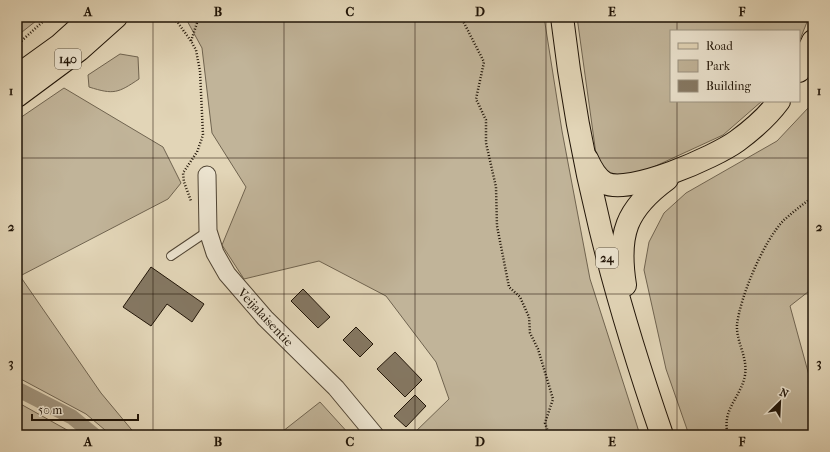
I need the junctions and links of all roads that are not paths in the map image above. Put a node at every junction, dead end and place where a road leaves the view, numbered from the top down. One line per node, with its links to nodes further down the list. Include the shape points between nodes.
1 (91, 17): 6 (main road, 140, via 60,45)
2 (116, 17): 7 (main road, 140, via 79,50)
3 (562, 17): 9 (main road, 24)
4 (813, 41): 5 (main road)
5 (800, 69)
6 (17, 76)
7 (17, 96)
8 (778, 102): 10 (main road, via 736,142)
9 (581, 148): 10 (main road, via 598,178 615,186 643,182); 14 (main road, 24, via 611,276)
10 (681, 168): 14 (main road, via 644,197 634,210 624,236 622,271)
11 (207, 175): 12 (street, Veijalaisentie)
12 (208, 231): 13 (lane); 15 (street, Veijalaisentie, via 215,253 227,274 265,318 336,388)
13 (171, 256)
14 (639, 368): 16 (main road, 24)
15 (375, 435)
16 (662, 435)

